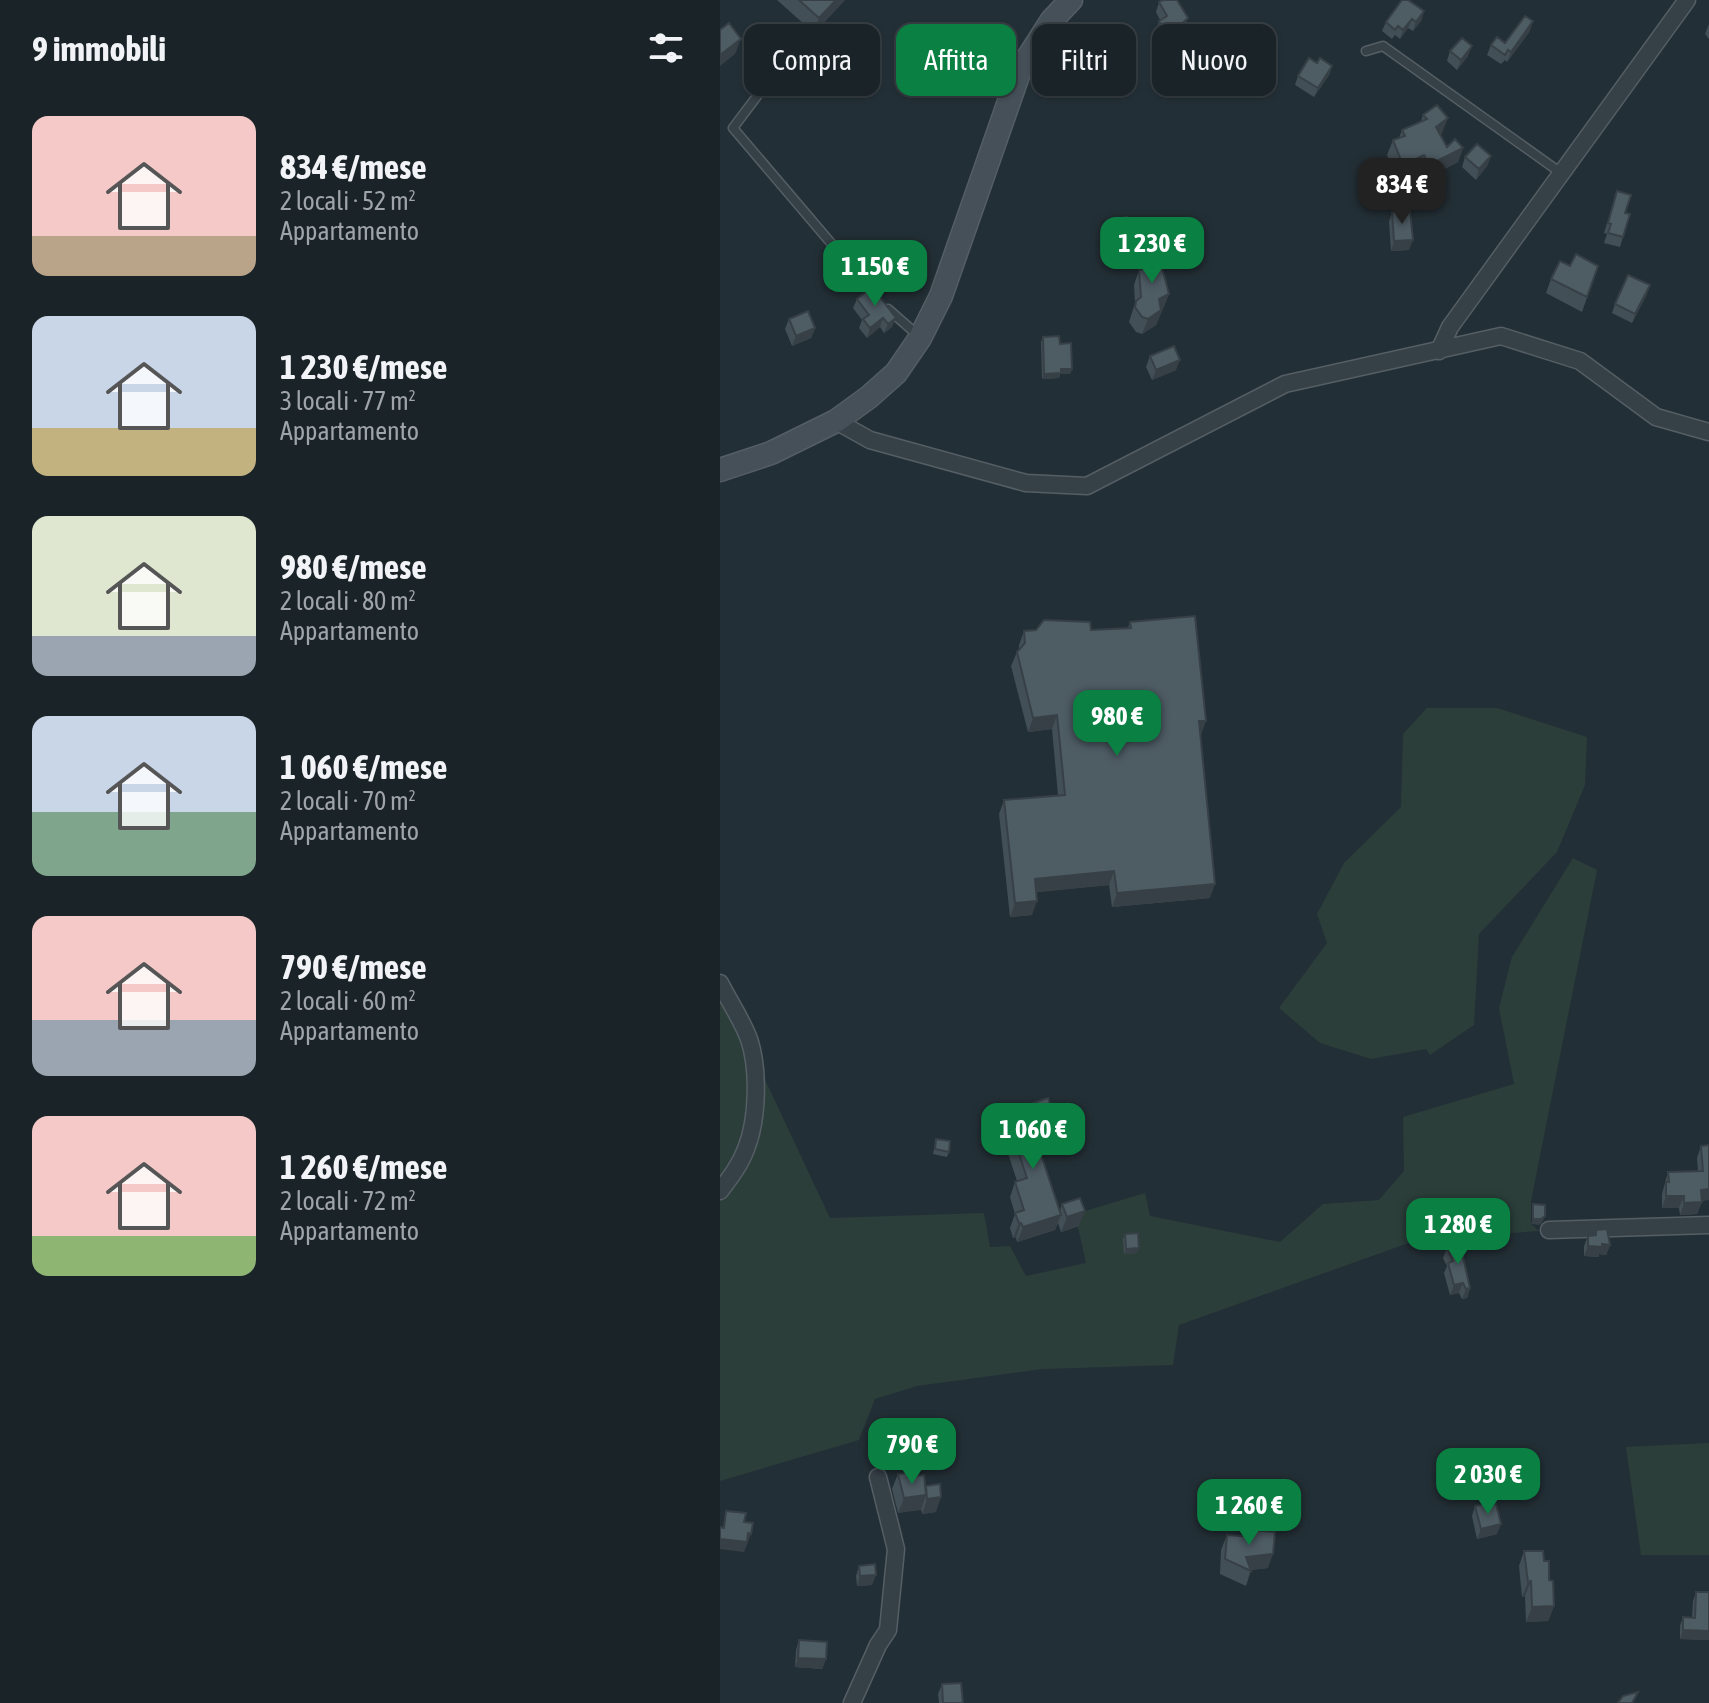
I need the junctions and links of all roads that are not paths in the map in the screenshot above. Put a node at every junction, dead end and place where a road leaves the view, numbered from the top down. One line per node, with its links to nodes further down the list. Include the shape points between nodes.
1 (1071, 0): 6 (main road, via 1020,70 941,296)
2 (1687, 0): 5 (street)
3 (1366, 51): 5 (lane, via 1383,46)
4 (757, 96): 6 (lane, via 733,128 889,310)
5 (1561, 173): 7 (street, via 1450,327)
6 (920, 338): 8 (main road, via 896,373)
7 (1439, 351): 8 (street, via 1285,384 1087,486 1026,483 870,440); 9 (street, via 1501,336 1580,361 1656,417)
8 (836, 421): 10 (main road, via 771,453)
9 (1709, 432)
10 (720, 470)
11 (720, 983): 12 (street, via 748,1037 755,1067 747,1149)
12 (720, 1191)
13 (1709, 1225): 14 (street)
14 (1549, 1230)
15 (878, 1477): 16 (street, via 896,1549 888,1630)
16 (852, 1703)

